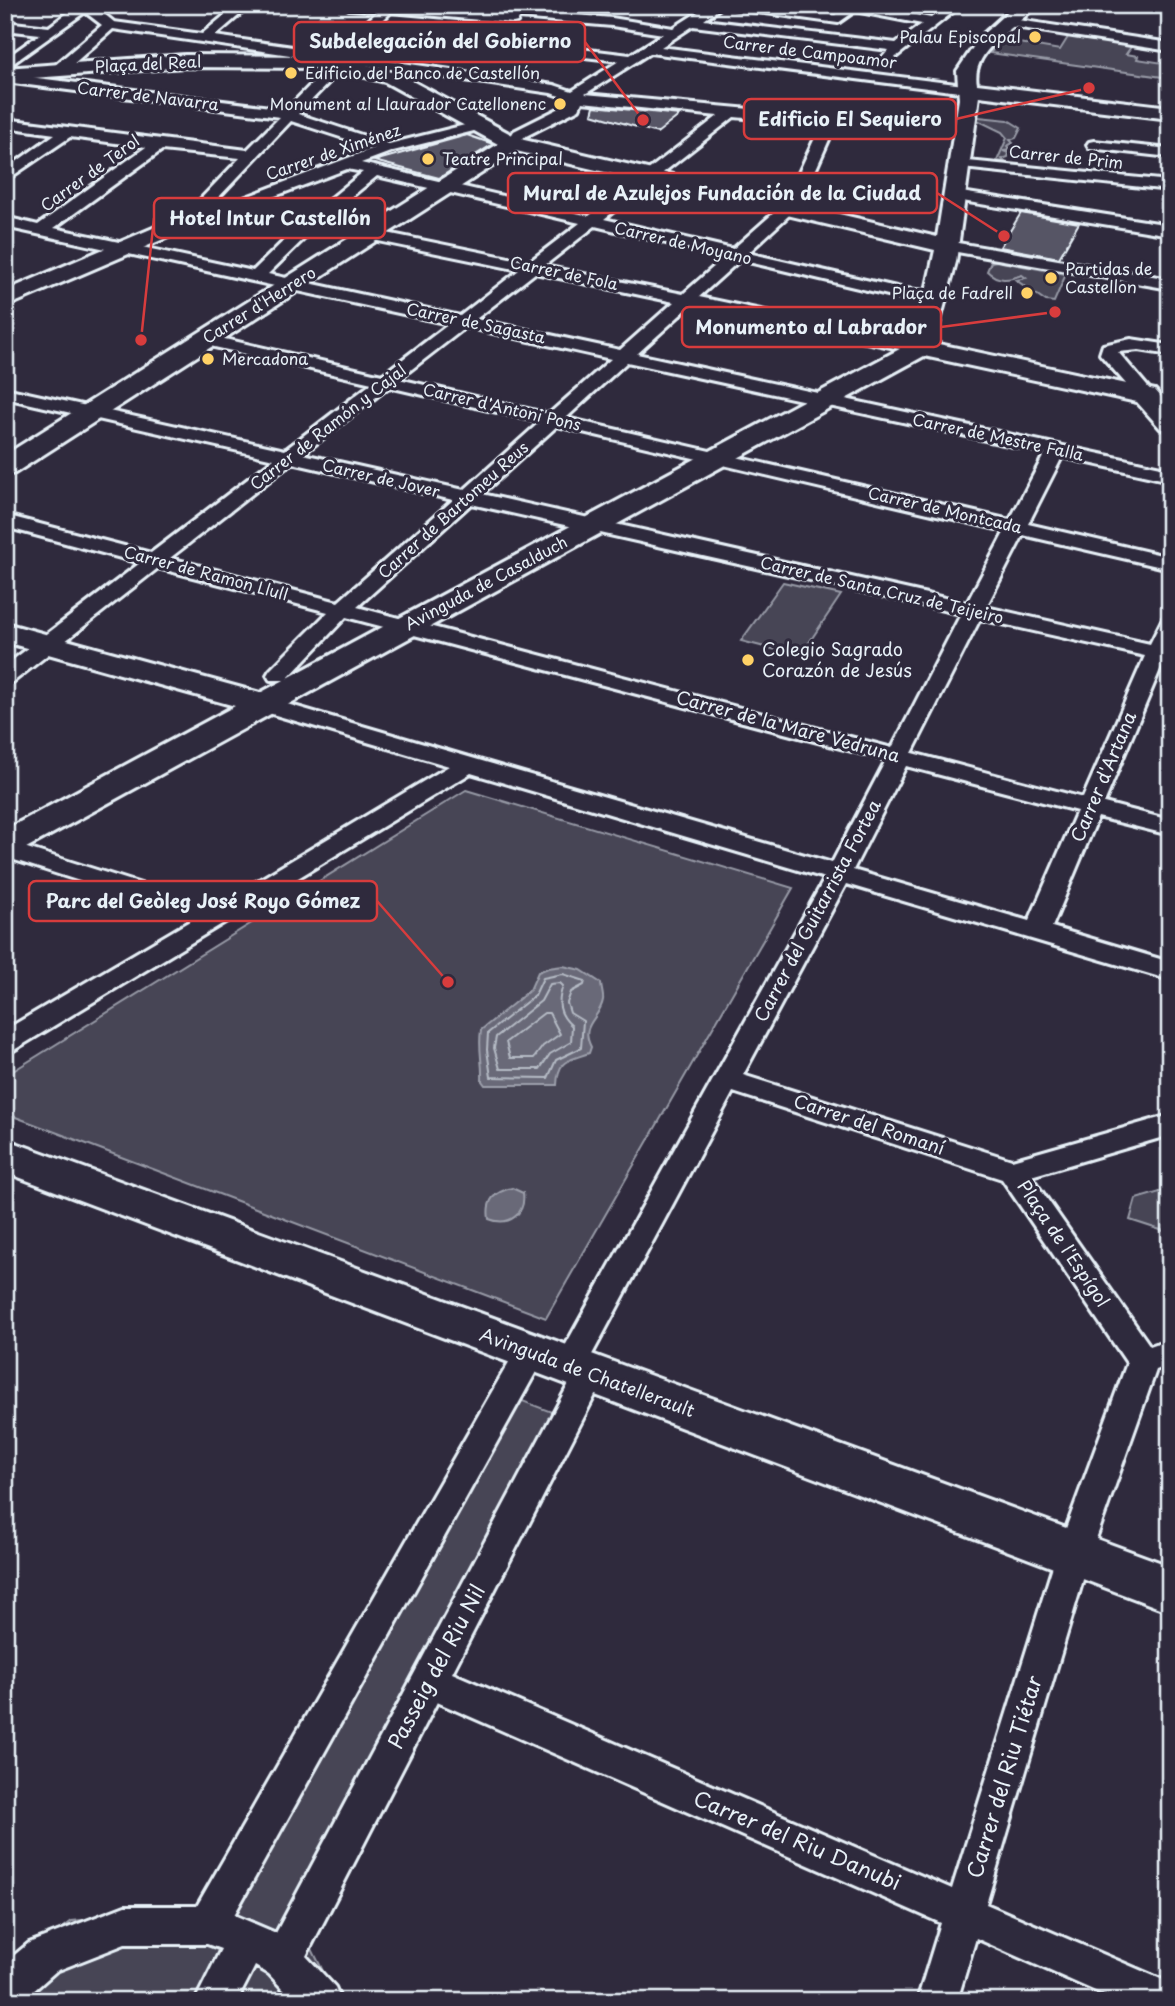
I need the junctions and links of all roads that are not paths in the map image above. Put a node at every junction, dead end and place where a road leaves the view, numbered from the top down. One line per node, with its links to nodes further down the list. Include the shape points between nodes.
1 (245, 5): 19 (street)
2 (349, 5): 9 (street)
3 (718, 5): 11 (street)
4 (735, 5): 8 (street, via 838,19)
5 (956, 5): 12 (street)
6 (1027, 5): 13 (street)
7 (82, 6): 14 (street); 16 (street)
8 (854, 6): 12 (street)
9 (389, 7): 10 (street); 25 (street)
10 (518, 13): 18 (street); 22 (street)
11 (692, 22): 17 (street); 20 (street)
12 (933, 22): 20 (street)
13 (1006, 22): 21 (street); 32 (street, via 966,68)
14 (110, 25): 19 (street); 27 (street, Plaça del Real)
15 (5, 26): 16 (street)
16 (50, 31): 26 (street)
17 (676, 32): 18 (street); 23 (street)
18 (564, 34): 22 (street); 24 (street)
19 (204, 39): 25 (street)
20 (899, 47): 31 (street, via 887,60)
21 (1170, 47)
22 (480, 50): 29 (street)
23 (648, 50): 24 (street); 31 (street, Carrer de Campoamor)
24 (633, 60): 33 (street)
25 (336, 61): 27 (street, Plaça del Real, via 184,61); 28 (street, Plaça del Real); 37 (street, via 332,71)
26 (5, 65)
27 (58, 70): 30 (street, Carrer de Navarra)
28 (396, 72): 29 (street); 40 (street, Plaça del Real)
29 (455, 74): 33 (street)
30 (5, 76): 37 (street, Carrer de Navarra)
31 (888, 79): 32 (street, Carrer de Campoamor)
32 (967, 89): 36 (street); 48 (street)
33 (573, 96): 35 (street); 42 (street, via 576,101 568,111 519,134)
34 (915, 106): 38 (street, via 930,117 931,130)
35 (731, 113): 38 (street); 52 (street)
36 (1170, 113)
37 (289, 115): 45 (street, Carrer de Navarra); 47 (street)
38 (830, 121): 59 (street)
39 (5, 123): 41 (street)
40 (481, 125): 42 (street, Plaça del Real); 45 (street, Carrer de Ximénez)
41 (67, 132): 43 (street); 51 (street)
42 (513, 144): 52 (street, Plaça del Real); 55 (street, Carrer d'Herrero)
43 (159, 145): 47 (street); 65 (street, Carrer de Terol)
44 (1094, 145): 46 (street)
45 (388, 148): 49 (street, Carrer de Ximénez)
46 (1170, 153)
47 (251, 155): 57 (street)
48 (958, 163): 53 (street, Carrer de Prim); 56 (street)
49 (346, 164): 50 (street, Carrer de Moyano); 58 (street, Carrer de Ximénez)
50 (374, 171): 55 (street, Carrer de Moyano); 62 (street)
51 (5, 177)
52 (650, 177): 59 (street, Plaça del Real); 64 (street, Carrer de Ramón y Cajal)
53 (1134, 182): 54 (street, Carrer de Prim); 60 (street)
54 (1170, 186)
55 (444, 189): 64 (street, Carrer de Moyano); 67 (street, Carrer d'Herrero)
56 (955, 196): 60 (street); 68 (street)
57 (207, 201): 58 (street, Carrer de Fola); 61 (street)
58 (238, 205): 61 (street); 62 (street, Carrer de Fola)
59 (788, 209): 68 (street, Plaça del Real); 70 (street, Carrer de Bartomeu Reus)
60 (1119, 209): 66 (street)
61 (187, 221): 69 (street)
62 (313, 221): 67 (street, Carrer de Fola); 72 (street)
63 (5, 222): 65 (street)
64 (591, 222): 70 (street, Carrer de Moyano); 71 (street, Carrer de Ramón y Cajal)
65 (42, 229): 69 (street, Carrer de Sagasta)
66 (1170, 230)
67 (373, 233): 71 (street, Carrer de Fola); 73 (street, Carrer d'Herrero)
68 (946, 246): 74 (street); 75 (street)
69 (127, 247): 72 (street, Carrer de Sagasta); 77 (street)
70 (736, 255): 75 (street, Carrer de Moyano, via 905,294); 76 (street, Carrer de Bartomeu Reus)
71 (534, 267): 76 (street, Carrer de Fola); 78 (street, Carrer de Ramón y Cajal)
72 (257, 276): 73 (street, Carrer de Sagasta)
73 (292, 284): 78 (street, Carrer de Sagasta); 79 (street, Carrer d'Herrero)
74 (1170, 284)
75 (939, 297): 80 (street)
76 (688, 299): 80 (street, Carrer de Fola); 82 (street, Carrer de Bartomeu Reus)
77 (5, 300)
78 (464, 321): 82 (street, Carrer de Sagasta); 83 (street, Carrer de Ramón y Cajal)
79 (204, 339): 83 (street, Carrer d'Antoni Pons); 87 (street, Carrer d'Herrero)
80 (920, 348): 85 (street); 86 (street, Avinguda de Casalduch)
81 (1170, 350): 85 (street, via 1139,344 1109,349)
82 (625, 355): 86 (street, Carrer de Sagasta); 88 (street, Carrer de Bartomeu Reus)
83 (387, 381): 88 (street, Carrer d'Antoni Pons); 91 (street, Carrer de Ramón y Cajal)
84 (5, 393): 87 (street, Carrer de Jover)
85 (1146, 396): 89 (street)
86 (826, 399): 90 (street, Carrer de Mestre Falla); 92 (street, Avinguda de Casalduch)
87 (88, 412): 91 (street, Carrer de Jover); 93 (street, Carrer d'Herrero)
88 (554, 419): 92 (street, Carrer d'Antoni Pons); 95 (street, Carrer de Bartomeu Reus)
89 (1170, 423)
90 (1056, 450): 94 (street, Carrer de Mestre Falla); 98 (street, Carrer del Guitarrista Fortea)
91 (289, 457): 95 (street, Carrer de Jover); 99 (street, Carrer de Ramón y Cajal)
92 (719, 457): 97 (street, Avinguda de Casalduch); 98 (street, Carrer de Montcada)
93 (5, 467)
94 (1170, 475)
95 (467, 497): 97 (street, Carrer de Jover); 101 (street, Carrer de Bartomeu Reus)
96 (5, 521): 99 (street, Carrer de Ramon Llull)
97 (594, 525): 102 (street, Carrer de Santa Cruz de Teijeiro); 104 (street, Avinguda de Casalduch)
98 (1016, 527): 100 (street, Carrer de Montcada); 102 (street, Carrer del Guitarrista Fortea)
99 (156, 560): 101 (street, Carrer de Ramon Llull); 106 (street, Carrer de Ramón y Cajal)
100 (1170, 563)
101 (342, 609): 104 (street, Carrer de Ramon Llull); 108 (street, Carrer de Bartomeu Reus)
102 (974, 610): 107 (street, Carrer de Santa Cruz de Teijeiro); 111 (street, Carrer del Guitarrista Fortea)
103 (1170, 622): 107 (street, Carrer d'Artana)
104 (406, 627): 110 (street, Avinguda de Casalduch); 111 (street, Carrer de la Mare Vedruna)
105 (5, 632): 106 (street)
106 (48, 644): 109 (street, Carrer de Ramón y Cajal); 110 (street)
107 (1163, 653): 113 (street, Carrer d'Artana)
108 (278, 675)
109 (5, 677)
110 (263, 705): 112 (street); 115 (street, Avinguda de Casalduch)
111 (899, 757): 113 (street, Carrer de la Mare Vedruna); 116 (street, Carrer del Guitarrista Fortea)
112 (468, 765): 116 (street); 117 (street)
113 (1091, 807): 114 (street, Carrer de la Mare Vedruna); 118 (street, Carrer d'Artana)
114 (1170, 828)
115 (5, 847): 117 (street)
116 (839, 874): 118 (street); 121 (street, Carrer del Guitarrista Fortea)
117 (216, 916): 120 (street)
118 (1037, 932): 119 (street)
119 (1170, 971)
120 (5, 1043)
121 (726, 1080): 124 (street, Carrer del Romaní); 126 (street, Carrer del Guitarrista Fortea)
122 (1170, 1125): 124 (street, Plaça de l'Espígol)
123 (5, 1155): 126 (street, Avinguda de Chatellerault)
124 (1012, 1171): 125 (street, Plaça de l'Espígol)
125 (1156, 1357): 127 (street, Carrer del Riu Tiétar)
126 (564, 1364): 127 (street, Avinguda de Chatellerault); 129 (street, Passeig del Riu Nil); 131 (street)
127 (1074, 1553): 128 (street, Avinguda de Chatellerault); 130 (street, Carrer del Riu Tiétar)
128 (1170, 1589)
129 (429, 1681): 130 (street, Carrer del Riu Danubi); 133 (street, Passeig del Riu Nil)
130 (964, 1913): 137 (street, Carrer del Riu Tiétar); 138 (street, Carrer del Riu Danubi)
131 (206, 1925): 132 (street); 134 (street, via 125,1925 43,1958)
132 (248, 1939): 133 (street); 135 (street)
133 (283, 1959): 136 (street)
134 (5, 1989)
135 (215, 2001)
136 (321, 2001)
137 (937, 2001)
138 (1165, 2001)

